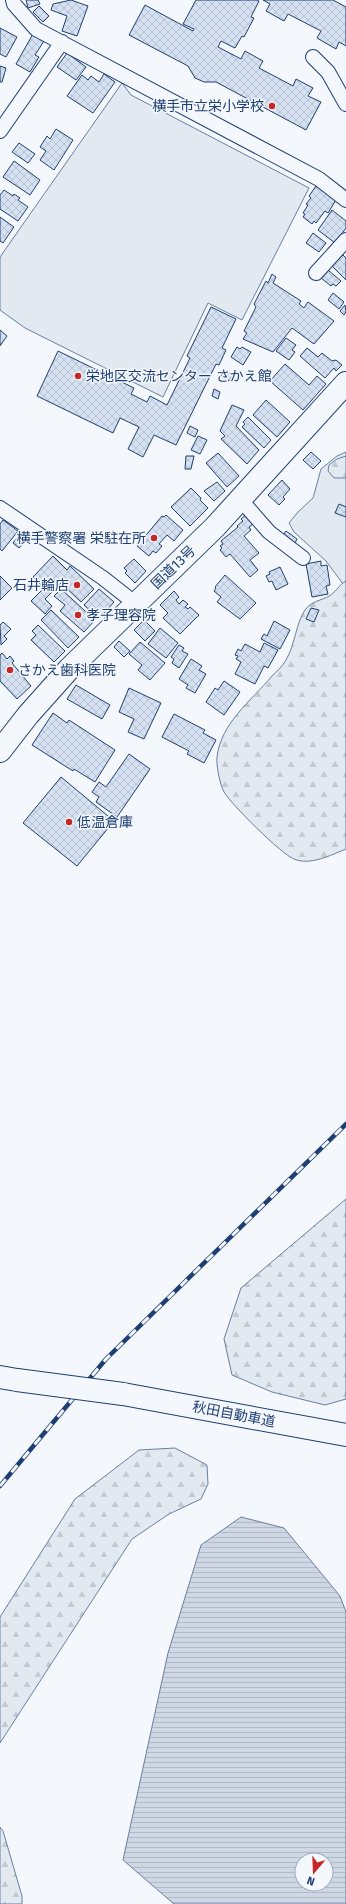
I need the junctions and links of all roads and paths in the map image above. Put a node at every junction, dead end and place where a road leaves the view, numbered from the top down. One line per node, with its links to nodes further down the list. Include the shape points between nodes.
1 (13, 0): 2 (street, via 36,29)
2 (62, 42): 5 (street); 6 (street, via 320,179)
3 (313, 57): 4 (street, via 328,72)
4 (346, 104)
5 (0, 131)
6 (346, 200)
7 (346, 240): 8 (street)
8 (316, 273)
9 (346, 383): 10 (highway, 国道13号)
10 (240, 499): 12 (street, via 269,532); 13 (highway, 国道13号)
11 (0, 508): 13 (street)
12 (304, 558)
13 (136, 604): 14 (highway, 国道13号, via 69,669)
14 (0, 751)
15 (9, 1379): 16 (highway, 秋田自動車道, bridge)
16 (123, 1394): 17 (highway, 秋田自動車道); 18 (highway, 秋田自動車道)
17 (346, 1425)
18 (346, 1435)

